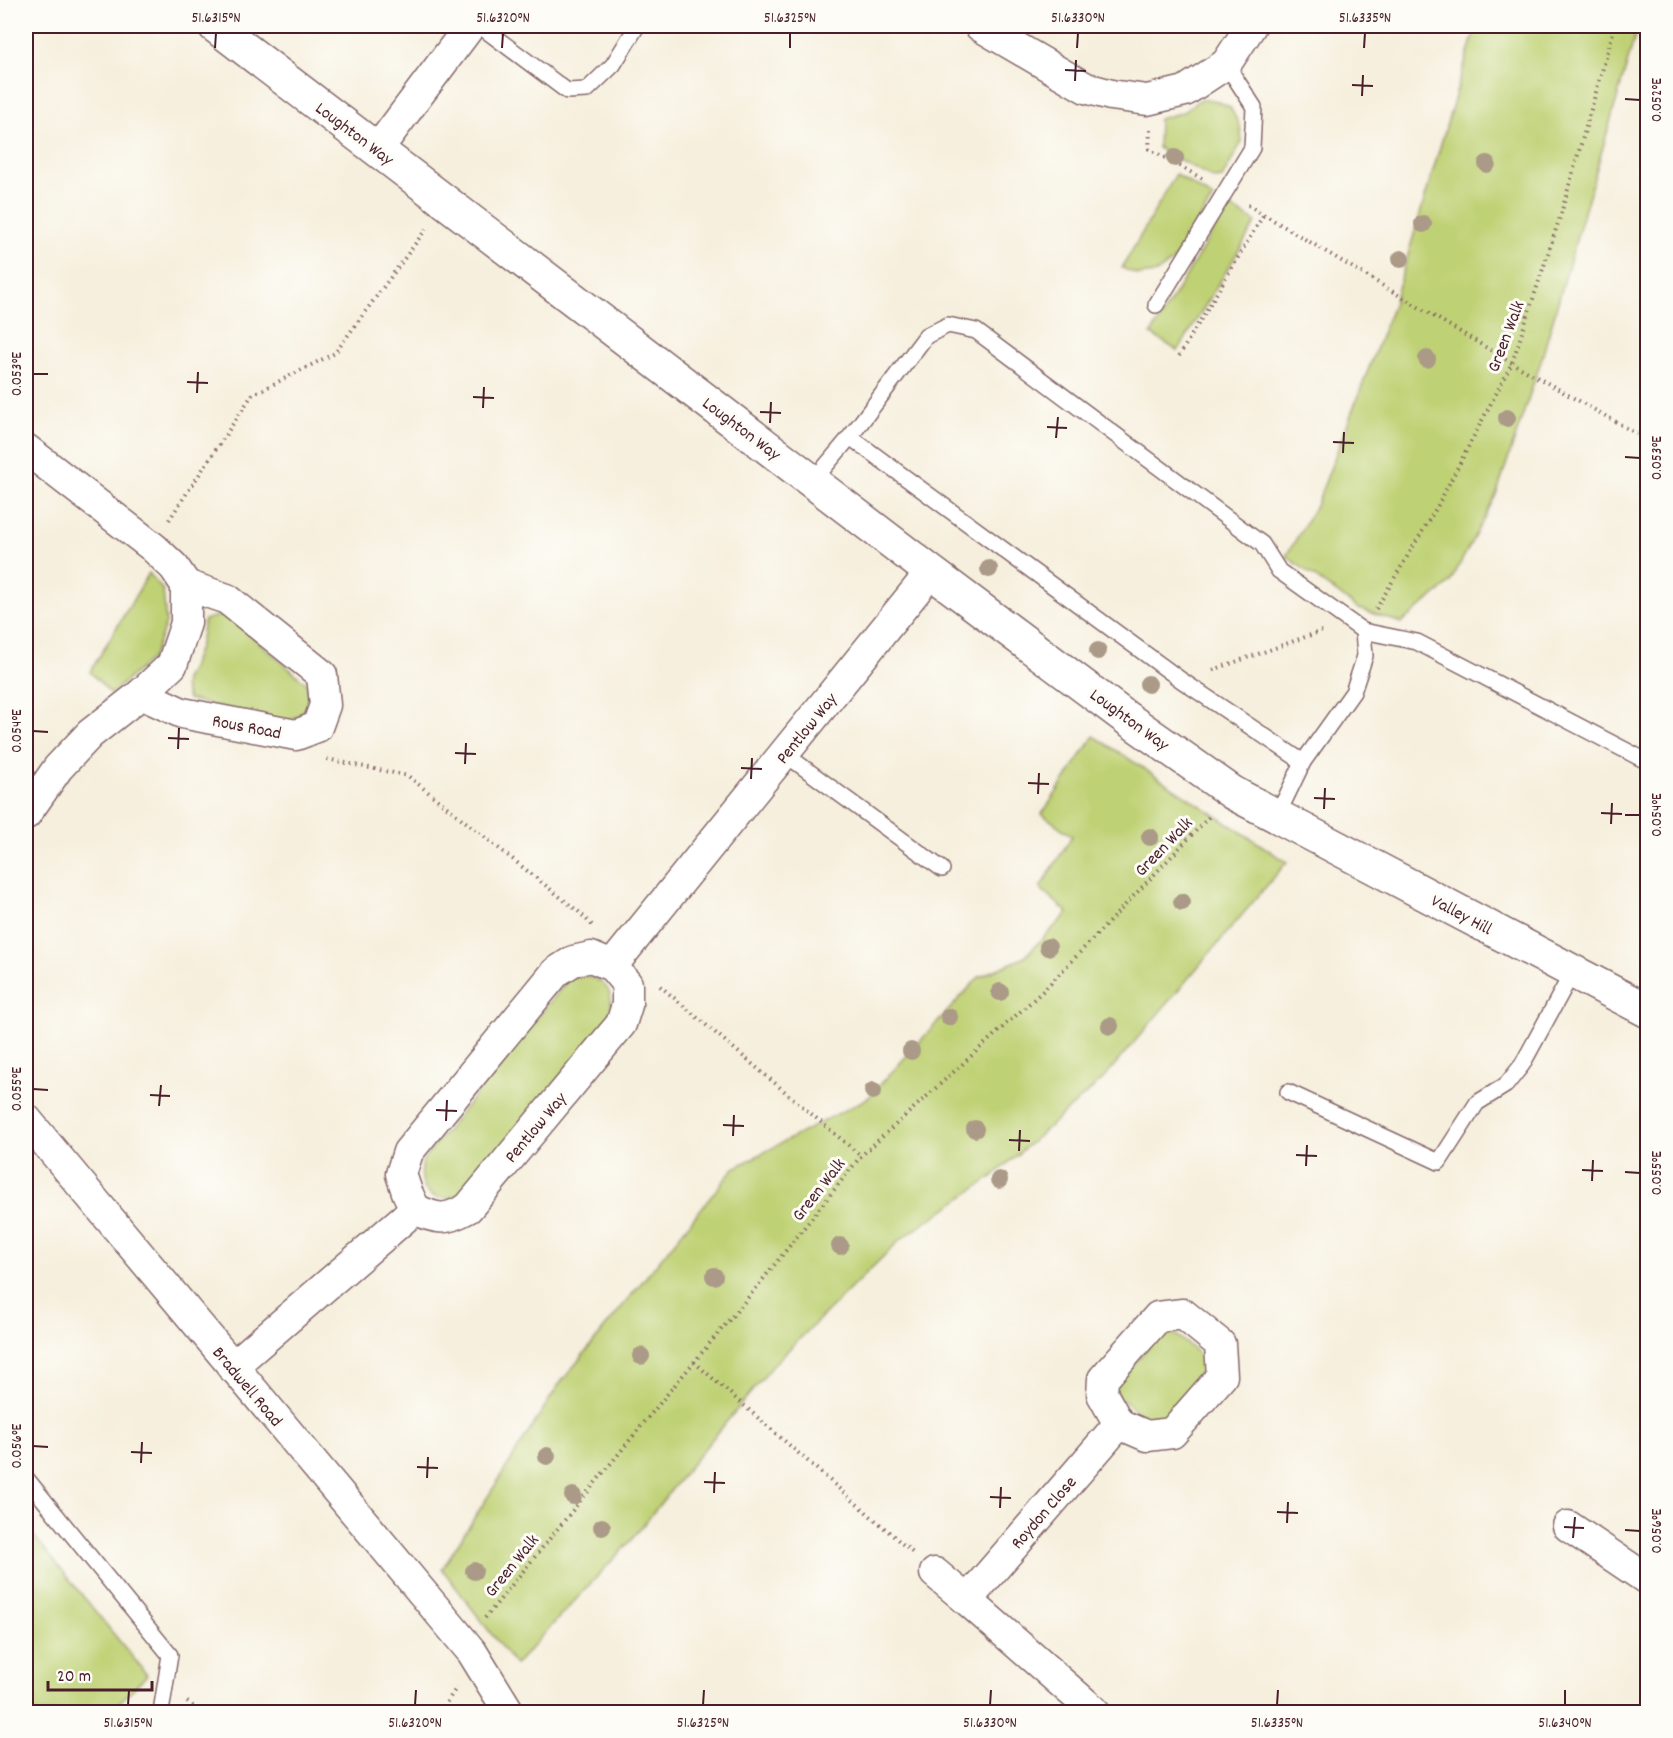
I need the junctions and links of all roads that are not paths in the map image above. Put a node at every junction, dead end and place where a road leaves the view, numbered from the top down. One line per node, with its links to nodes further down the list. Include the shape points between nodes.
1 (215, 26): 8 (street, Loughton Way)
2 (470, 26): 8 (street)
3 (480, 26): 4 (lane, via 567,91 587,90 613,64)
4 (637, 26)
5 (980, 26): 7 (street, via 1086,88 1111,95 1147,100 1185,91)
6 (1251, 26): 7 (street)
7 (1226, 64): 9 (lane, via 1254,107 1252,148)
8 (377, 150): 12 (street, Loughton Way)
9 (1156, 305)
10 (850, 437): 12 (lane); 15 (lane, via 926,336 948,325 976,331 1262,544 1279,572); 18 (lane, via 1180,680)
11 (26, 448): 14 (street, via 154,548)
12 (812, 482): 13 (street, Loughton Way)
13 (931, 572): 17 (street, Pentlow Way); 21 (street, Loughton Way, via 1125,717 1233,793)
14 (186, 585): 16 (street, via 186,623 172,665); 16 (street, Rous Road, via 227,599 322,675 325,705 317,727 296,735 182,713)
15 (1363, 631): 18 (lane, via 1365,656 1353,692); 19 (lane, via 1417,642)
16 (141, 694): 20 (street, via 82,742)
17 (785, 754): 22 (lane); 23 (street, Pentlow Way)
18 (1303, 762): 21 (lane)
19 (1647, 762)
20 (26, 814)
21 (1277, 816): 24 (street, Valley Hill)
22 (942, 869)
23 (616, 960): 28 (street, via 591,957 573,961 556,972 415,1143 401,1174); 28 (street, Pentlow Way, via 627,984 627,1005 621,1024 468,1208 451,1218 431,1217)
24 (1572, 973): 25 (street, Valley Hill); 26 (lane, via 1522,1065 1506,1085 1477,1103 1438,1162)
25 (1647, 1011)
26 (1288, 1092)
27 (26, 1119): 29 (street, Bradwell Road)
28 (415, 1209): 29 (street)
29 (232, 1367): 37 (street, Bradwell Road, via 472,1652)
30 (1119, 1424): 35 (street, Roydon Close)
31 (26, 1478): 36 (lane, via 170,1654)
32 (1568, 1526): 34 (street)
33 (936, 1573): 35 (street)
34 (1647, 1580)
35 (967, 1600): 38 (street)
36 (160, 1713)
37 (509, 1713)
38 (1095, 1713)

